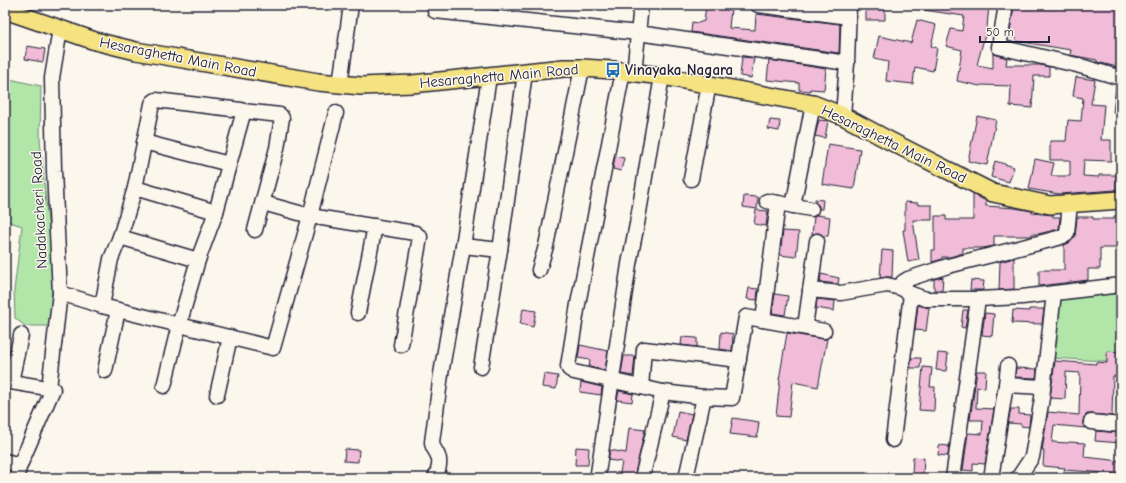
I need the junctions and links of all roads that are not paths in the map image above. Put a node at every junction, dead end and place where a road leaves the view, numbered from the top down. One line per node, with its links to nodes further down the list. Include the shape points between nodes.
1 (351, 5): 17 (street)
2 (641, 5): 9 (street)
3 (758, 5): 7 (street)
4 (1006, 5): 16 (street, via 999,47)
5 (5, 10): 8 (main road, Hesaraghetta Main Road)
6 (435, 11): 9 (street)
7 (849, 11): 10 (street)
8 (60, 29): 17 (main road, Hesaraghetta Main Road, via 136,51); 45 (street, Nadakacheri Road, via 52,78)
9 (638, 34): 10 (street); 12 (street)
10 (847, 63): 22 (street)
11 (582, 68): 12 (main road, Hesaraghetta Main Road); 13 (main road, Hesaraghetta Main Road); 41 (street)
12 (628, 72): 14 (main road, Hesaraghetta Main Road); 62 (street, via 578,304 568,366 574,372)
13 (526, 73): 15 (main road, Hesaraghetta Main Road); 39 (street)
14 (662, 76): 18 (main road, Hesaraghetta Main Road); 62 (street, via 629,264)
15 (489, 77): 17 (main road, Hesaraghetta Main Road, via 412,84); 38 (street)
16 (1121, 78)
17 (340, 84)
18 (709, 84): 19 (main road, Hesaraghetta Main Road); 25 (street)
19 (812, 104): 22 (main road, Hesaraghetta Main Road); 30 (street)
20 (243, 111): 23 (street, via 156,100 152,104); 24 (street); 28 (street, via 280,115 282,118 277,148)
21 (336, 113): 33 (street)
22 (843, 116): 29 (main road, Hesaraghetta Main Road, via 993,193 1050,205)
23 (144, 142): 24 (street); 26 (street)
24 (229, 164): 32 (street)
25 (691, 179)
26 (135, 188): 32 (street); 36 (street)
27 (1121, 200): 29 (main road, Hesaraghetta Main Road)
28 (262, 203): 33 (street); 35 (street)
29 (1070, 204): 44 (street, via 1066,235 948,266 908,280 904,282)
30 (793, 206): 31 (street); 51 (street, via 772,202)
31 (811, 209)
32 (216, 212): 40 (street)
33 (310, 216): 34 (street); 56 (street, via 273,348)
34 (375, 226): 50 (street); 57 (street, via 415,233 420,237)
35 (255, 230)
36 (120, 237): 40 (street); 48 (street, via 112,259)
37 (817, 241): 43 (street)
38 (463, 246): 39 (street); 78 (street, via 432,442 439,456)
39 (500, 250): 60 (street)
40 (198, 260): 52 (street)
41 (539, 270)
42 (1121, 285): 46 (street)
43 (810, 290): 44 (street, via 841,293 887,285); 53 (street)
44 (906, 291): 47 (street, via 926,299); 74 (street)
45 (60, 293): 48 (street); 68 (street, Nadakacheri Road)
46 (1054, 293): 47 (street); 67 (street)
47 (978, 299): 81 (street)
48 (102, 306): 49 (street)
49 (118, 310): 52 (street); 61 (street)
50 (358, 313)
51 (763, 320): 53 (street); 58 (street, via 746,317)
52 (179, 325): 56 (street); 65 (street)
53 (805, 327): 54 (street)
54 (824, 331)
55 (21, 335): 63 (street)
56 (230, 337): 70 (street)
57 (401, 345)
58 (739, 360): 66 (street, via 644,349); 71 (street, via 732,398)
59 (1008, 366): 64 (street)
60 (481, 367)
61 (106, 371)
62 (613, 380): 66 (street); 77 (street)
63 (8, 382): 68 (street)
64 (1006, 385): 67 (street); 82 (street)
65 (164, 386)
66 (641, 387): 69 (street)
67 (1043, 387): 83 (street, via 1032,457)
68 (49, 388): 76 (street, Nadakacheri Road, via 53,389)
69 (663, 392): 71 (street); 79 (street)
70 (217, 395)
71 (704, 397): 80 (street)
72 (1090, 422): 73 (street)
73 (1121, 425)
74 (893, 440)
75 (5, 461): 76 (street)
76 (18, 472)
77 (598, 473)
78 (436, 478)
79 (642, 478)
80 (686, 478)
81 (953, 478)
82 (990, 478)
83 (1018, 478)

